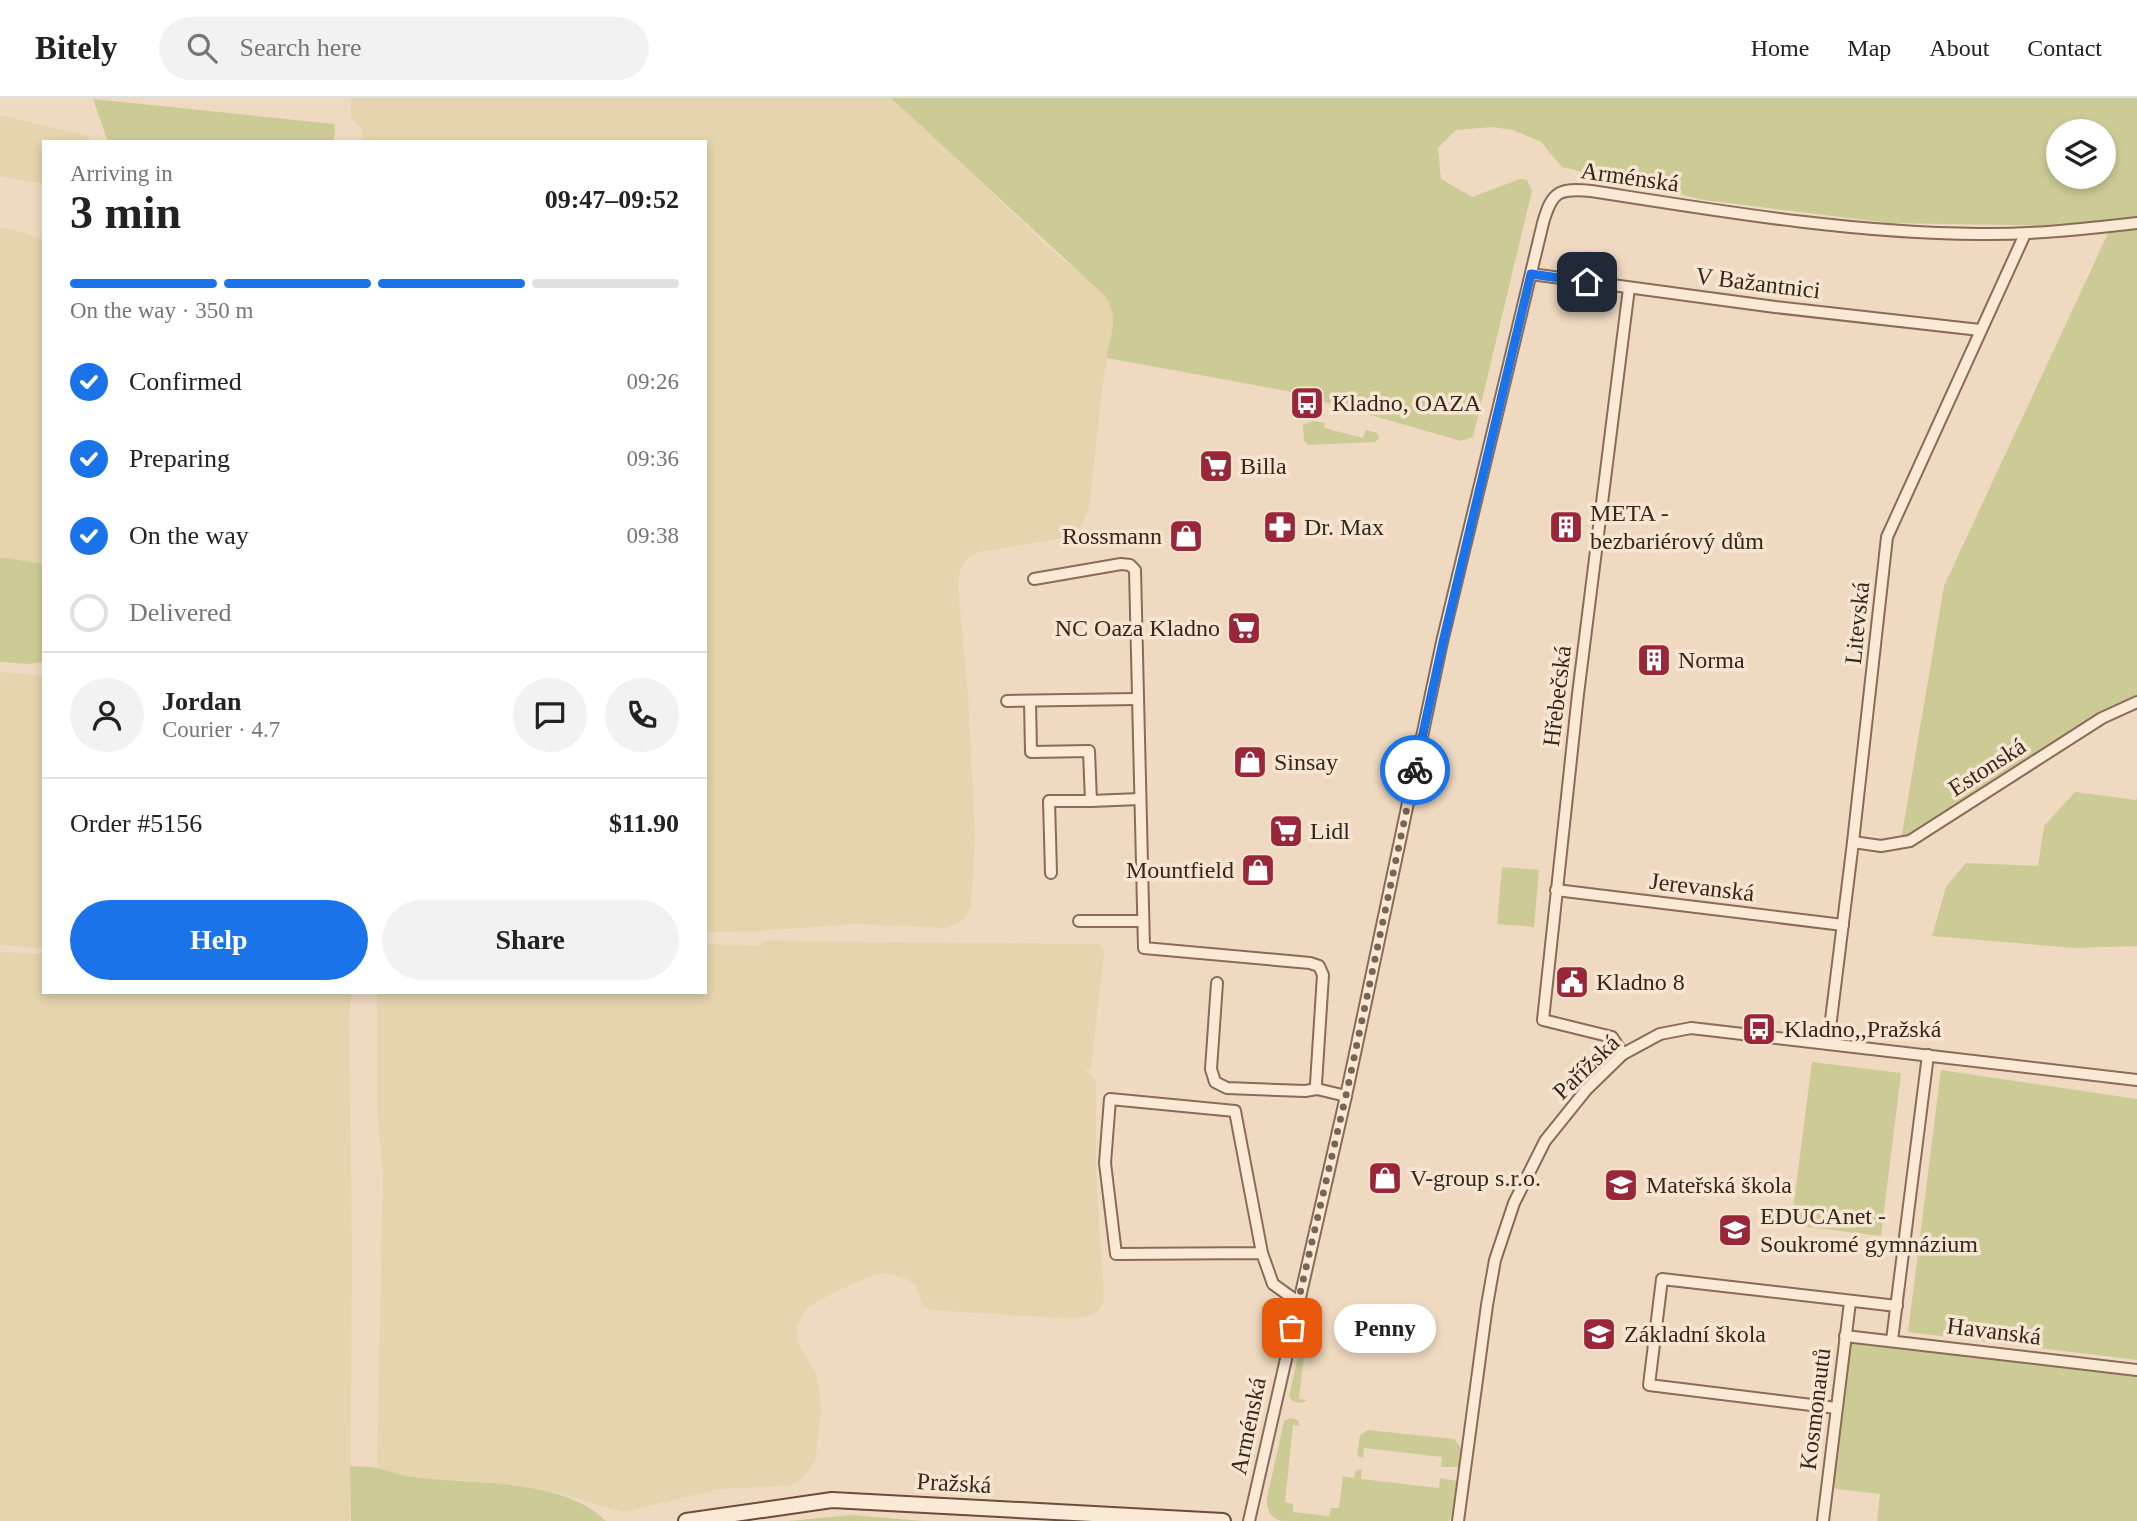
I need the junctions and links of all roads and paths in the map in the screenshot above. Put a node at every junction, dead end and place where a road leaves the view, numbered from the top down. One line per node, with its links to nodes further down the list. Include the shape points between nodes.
1 (2137, 223): 2 (street, Arménská)
2 (2025, 234): 3 (street, Arménská, via 1899,232 1566,190 1548,205); 5 (street, Litevská)
3 (1531, 274): 4 (street, V Bažantnici); 25 (street, Arménská, via 1443,642)
4 (1629, 288): 5 (street, V Bažantnici); 15 (street, Hřebečská)
5 (1980, 330): 13 (street, Litevská, via 1887,537)
6 (1034, 579): 7 (street, via 1121,564 1135,570)
7 (1138, 699): 9 (street); 11 (street)
8 (1007, 701): 9 (street)
9 (1030, 701): 12 (street, via 1031,752 1089,751)
10 (2137, 702): 13 (street, Estonská, via 2102,718 1910,841 1881,846)
11 (1140, 799): 12 (street); 17 (street)
12 (1091, 801): 14 (street, via 1049,801)
13 (1853, 842): 18 (street, Litevská)
14 (1051, 873)
15 (1556, 890): 18 (street, Jerevanská); 21 (street, Hřebečská, via 1543,1020 1612,1037)
16 (1079, 921): 17 (street)
17 (1143, 921): 24 (street, via 1144,948 1319,966 1323,975)
18 (1843, 925): 20 (street, Litevská)
19 (1217, 983): 24 (street, via 1211,1069 1215,1082 1227,1088)
20 (1828, 1044): 21 (street, Pařížská, via 1691,1028 1660,1034); 22 (street, Pařížská)
21 (1623, 1054): 37 (street, Pařížská, via 1586,1090 1545,1141 1514,1203 1495,1260 1487,1305)
22 (1928, 1055): 23 (street, Pařížská); 29 (street)
23 (2137, 1080)
24 (1317, 1089): 25 (street)
25 (1346, 1096): 27 (street, Arménská)
26 (1262, 1253): 26 (street, via 1116,1254 1105,1163 1110,1099 1235,1111); 27 (street, via 1273,1284)
27 (1298, 1301): 36 (street, Arménská)
28 (1850, 1302): 29 (street); 30 (street, Kosmonautů); 33 (street, via 1662,1279 1649,1385)
29 (1897, 1306): 31 (street)
30 (1845, 1336): 31 (street, Havanská); 33 (street, Kosmonautů)
31 (1892, 1340): 32 (street, Havanská)
32 (2137, 1370)
33 (1836, 1408): 38 (street, Kosmonautů)
34 (685, 1521): 35 (street, Pražská, via 832,1500)
35 (1223, 1521)
36 (1249, 1521)
37 (1458, 1521)
38 (1823, 1521)

